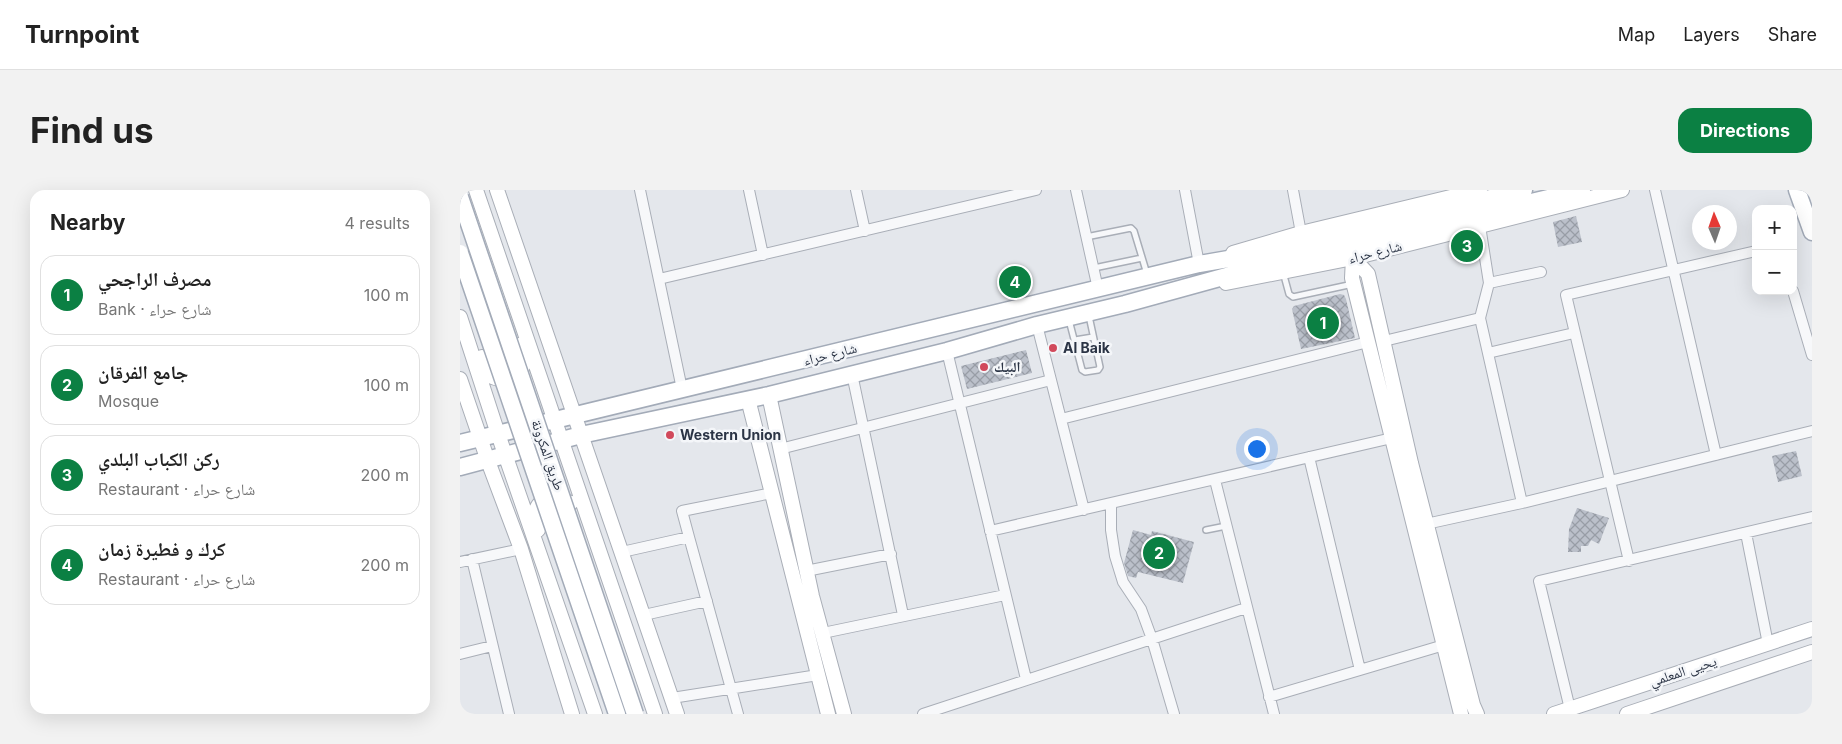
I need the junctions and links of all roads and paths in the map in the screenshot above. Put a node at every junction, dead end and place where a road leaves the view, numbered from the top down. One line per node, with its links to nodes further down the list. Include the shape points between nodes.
1 (476, 190): 21 (main road)
2 (497, 190): 19 (main road)
3 (640, 190): 39 (street)
4 (749, 190): 29 (street)
5 (856, 190): 22 (street)
6 (1036, 190): 22 (street)
7 (1076, 190): 25 (street)
8 (1185, 190): 33 (street)
9 (1293, 190): 24 (street)
10 (1480, 190): 24 (main road, شارع حراء)
11 (1524, 190): 32 (main road, شارع حراء)
12 (1582, 190): 32 (main road, شارع حراء)
13 (1622, 190): 20 (main road, شارع حراء)
14 (1654, 190): 35 (street)
15 (1797, 190): 23 (main road)
16 (1809, 190): 18 (main road)
17 (460, 196): 134 (main road, طريق المكرونة, bridge)
18 (1812, 211)
19 (508, 224): 21 (main road); 66 (main road)
20 (1480, 226): 31 (main road, شارع حراء); 40 (street)
21 (490, 230): 26 (main road)
22 (865, 231): 29 (street)
23 (1812, 232)
24 (1301, 233): 33 (main road, شارع حراء)
25 (1086, 237): 30 (lane, via 1131,228); 34 (street)
26 (495, 245): 44 (main road, via 526,360 513,380 500,381 490,376); 67 (main road)
27 (1752, 252): 35 (street)
28 (460, 253): 133 (main road, طريق المكرونة, bridge)
29 (763, 255): 39 (street)
30 (1142, 258): 34 (lane); 38 (lane)
31 (1353, 258): 36 (main road, شارع حراء); 41 (main road); 54 (main road, via 1368,274)
32 (1260, 260): 33 (main road, شارع حراء); 45 (main road, شارع حراء)
33 (1199, 264): 38 (main road, شارع حراء)
34 (1093, 268): 42 (street)
35 (1674, 270): 51 (street, via 1566,295); 78 (street)
36 (1283, 272): 41 (lane, via 1289,294 1293,296); 45 (main road, شارع حراء)
37 (1541, 272): 40 (street)
38 (1148, 277): 42 (main road, شارع حراء)
39 (659, 279): 62 (street)
40 (1489, 283): 49 (street)
41 (1353, 284): 55 (main road)
42 (1098, 289): 62 (main road, شارع حراء)
43 (1794, 295): 58 (street)
44 (460, 303)
45 (1125, 304): 46 (main road, شارع حراء)
46 (1088, 313): 48 (main road, شارع حراء); 52 (lane)
47 (460, 317): 71 (main road)
48 (1069, 318): 50 (main road, شارع حراء); 53 (lane)
49 (1480, 318): 54 (street); 57 (street)
50 (1037, 325): 56 (main road, شارع حراء); 61 (street)
51 (1574, 332): 57 (street); 85 (street)
52 (1093, 337): 53 (lane); 53 (lane, via 1100,367 1086,372 1082,370)
53 (1075, 340)
54 (1384, 341): 82 (main road)
55 (1368, 342): 68 (street); 74 (main road)
56 (947, 351): 59 (main road, شارع حراء); 65 (street)
57 (1488, 353): 87 (street)
58 (1812, 355)
59 (852, 374): 63 (main road, شارع حراء); 69 (street)
60 (460, 379): 73 (main road)
61 (1051, 380): 65 (street); 68 (street)
62 (682, 390): 66 (main road, شارع حراء)
63 (768, 395): 64 (main road, شارع حراء); 77 (main road)
64 (748, 399): 72 (main road, شارع حراء); 86 (main road)
65 (960, 402): 69 (street); 94 (street)
66 (573, 416): 67 (main road, شارع حراء); 72 (main road)
67 (555, 419): 71 (main road, شارع حراء); 75 (main road)
68 (1061, 419): 89 (street)
69 (862, 428): 77 (street); 99 (street)
70 (1812, 431): 78 (street)
71 (498, 434): 73 (main road, شارع حراء); 79 (main road)
72 (581, 435): 75 (main road, شارع حراء); 98 (main road)
73 (480, 438): 76 (main road, شارع حراء); 81 (main road)
74 (1392, 438): 80 (street); 82 (main road)
75 (562, 441): 79 (main road, شارع حراء); 104 (main road)
76 (460, 443)
77 (780, 449): 103 (main road)
78 (1716, 455): 85 (street)
79 (506, 456): 81 (main road, شارع حراء); 106 (main road)
80 (1309, 457): 84 (street); 121 (street)
81 (488, 461): 83 (main road, شارع حراء); 97 (main road)
82 (1405, 464): 91 (main road); 117 (main road)
83 (460, 468)
84 (1214, 480): 88 (street); 92 (street)
85 (1610, 481): 87 (street); 101 (street)
86 (772, 493): 96 (street, via 682,512); 107 (main road)
87 (1522, 503): 91 (street)
88 (1111, 504): 89 (street); 114 (street, via 1115,556 1123,582 1141,609)
89 (1084, 510): 94 (street)
90 (1812, 517): 95 (street)
91 (1426, 524): 129 (main road)
92 (1226, 526): 93 (lane); 109 (street)
93 (1206, 530)
94 (990, 531): 105 (street)
95 (1746, 533): 101 (street); 115 (street)
96 (689, 537): 98 (street); 108 (street)
97 (521, 549): 100 (street); 131 (main road)
98 (622, 552): 110 (main road)
99 (891, 554): 103 (street); 111 (street)
100 (472, 558): 102 (street); 116 (street)
101 (1629, 560): 128 (street, via 1539,581)
102 (460, 562)
103 (806, 571): 107 (main road)
104 (608, 579): 106 (main road, via 575,504 548,499 539,506 535,515); 122 (main road)
105 (1005, 595): 111 (street); 124 (street)
106 (555, 598): 132 (main road)
107 (806, 599): 113 (main road); 123 (main road)
108 (707, 601): 110 (street); 125 (street)
109 (1246, 608): 114 (street); 126 (street)
110 (644, 615): 120 (main road)
111 (903, 615): 113 (street)
112 (1812, 629): 115 (main road, يحيى المعلمي)
113 (823, 633): 139 (main road)
114 (1152, 639): 124 (street); 141 (street)
115 (1768, 644): 128 (main road, يحيى المعلمي)
116 (492, 646): 119 (street); 130 (street)
117 (1444, 646): 121 (street); 143 (main road)
118 (1812, 652): 145 (main road, يحيى المعلمي)
119 (460, 654)
120 (661, 664): 122 (main road); 127 (main road)
121 (1360, 670): 126 (street)
122 (641, 672): 135 (main road)
123 (818, 675): 125 (street); 138 (main road)
124 (1026, 679): 140 (street)
125 (731, 688): 127 (street); 137 (street)
126 (1269, 697): 142 (street)
127 (672, 698): 136 (main road)
128 (1570, 709): 144 (main road, يحيى المعلمي)
129 (1474, 711)
130 (509, 714)
131 (572, 714)
132 (595, 714)
133 (617, 714)
134 (635, 714)
135 (654, 714)
136 (677, 714)
137 (738, 714)
138 (828, 714)
139 (844, 714)
140 (924, 714)
141 (1174, 714)
142 (1274, 714)
143 (1461, 714)
144 (1554, 714)
145 (1627, 714)

